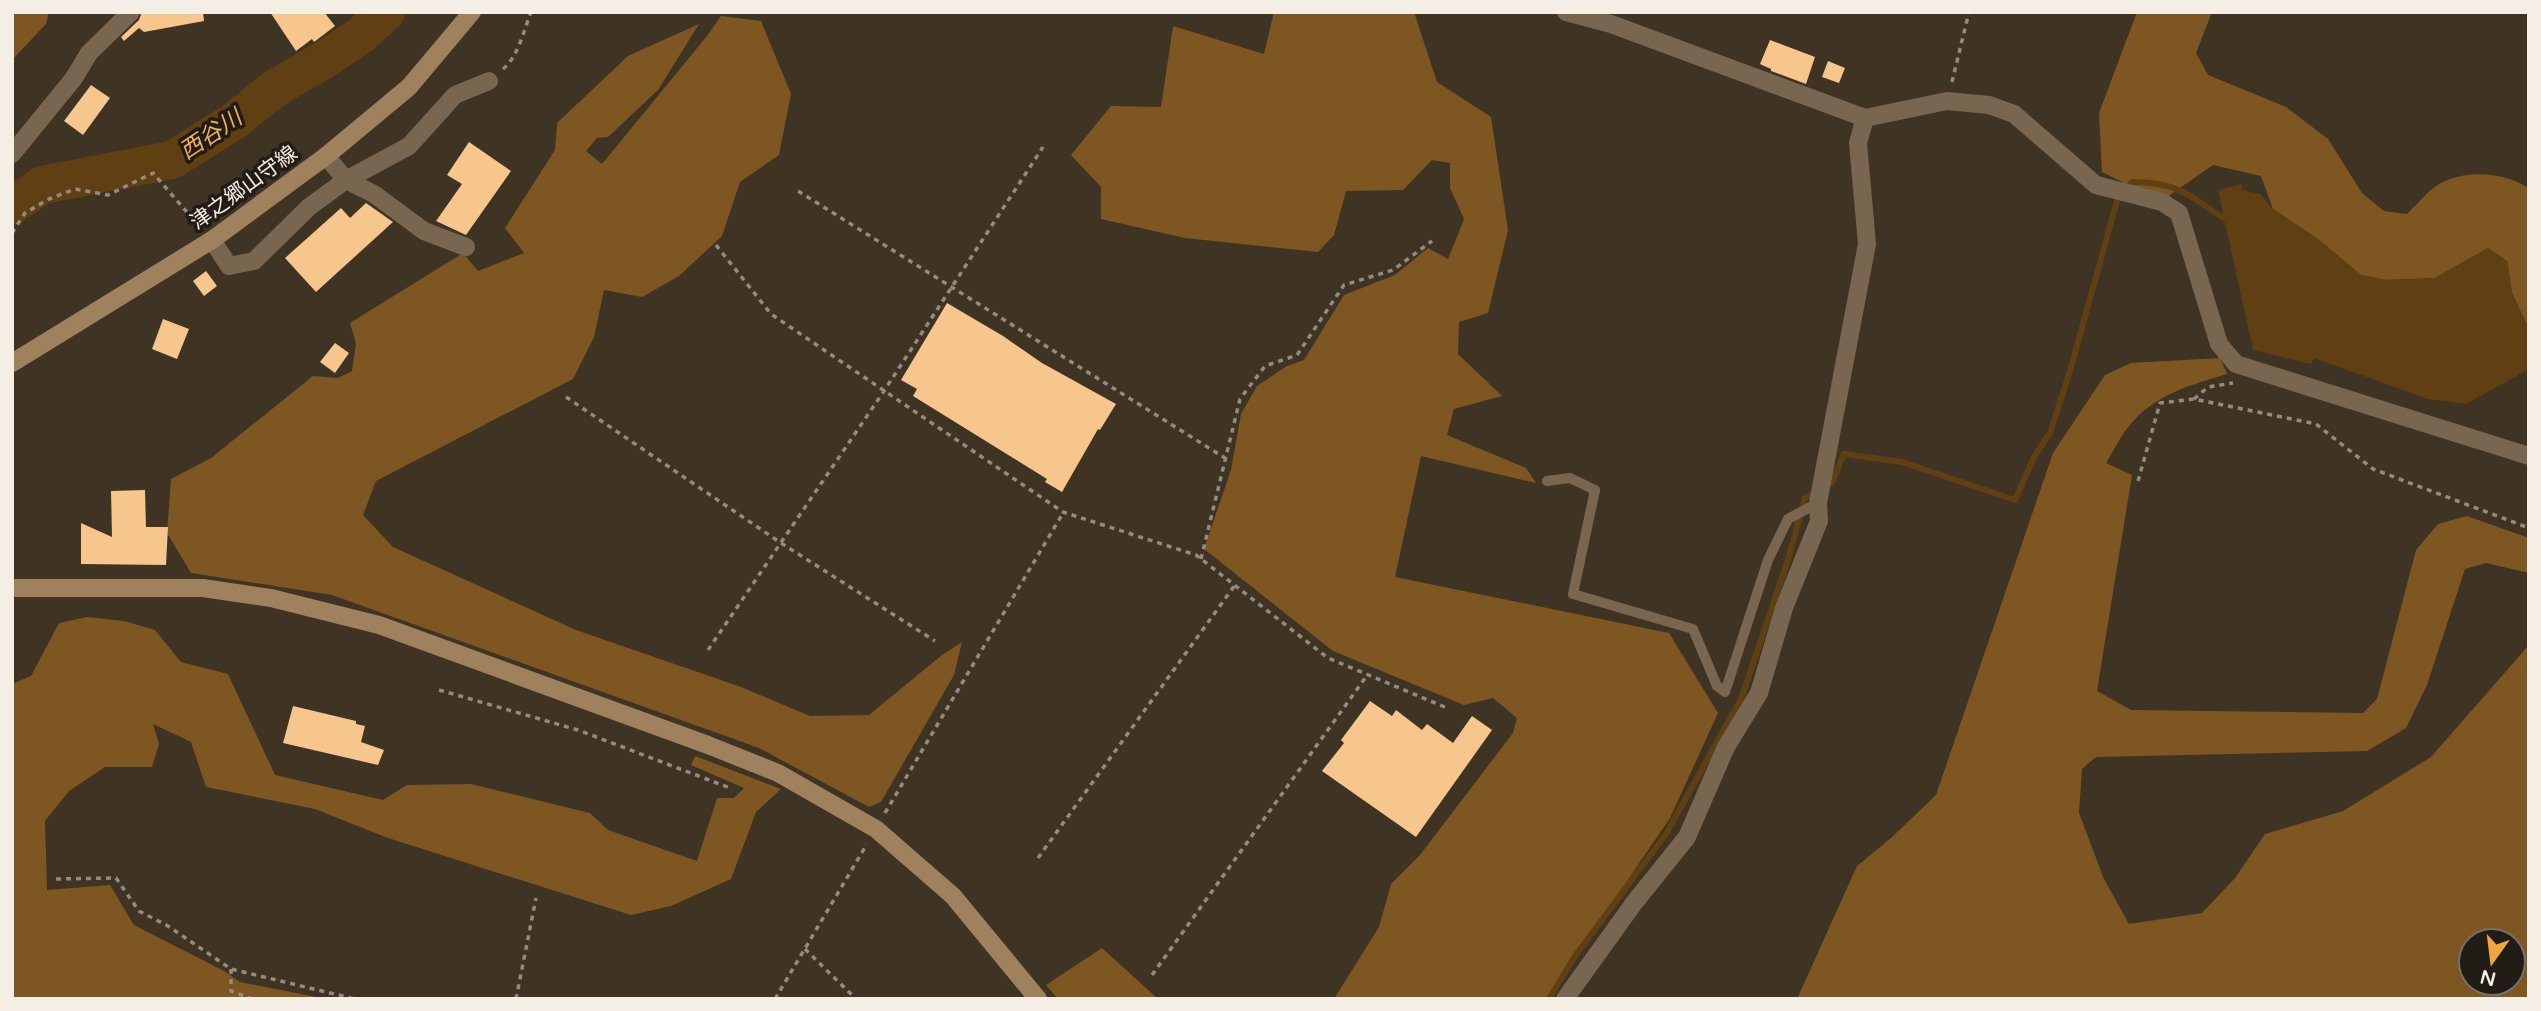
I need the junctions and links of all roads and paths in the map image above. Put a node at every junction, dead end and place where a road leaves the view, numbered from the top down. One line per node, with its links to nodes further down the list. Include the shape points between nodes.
1 (131, 12): 10 (street, via 89,53)
2 (472, 12): 11 (street, 津之郷山守線, via 409,87)
3 (531, 12): 6 (path, via 508,66)
4 (1566, 12): 8 (street, via 1611,24)
5 (1969, 12): 7 (path)
6 (488, 81): 12 (street, via 455,95 409,146)
7 (1947, 100): 8 (street); 21 (street, via 1989,105 2014,114 2096,185 2162,202 2179,213 2219,344 2236,364)
8 (1865, 118): 29 (street, via 1858,143 1867,244)
9 (1043, 147): 19 (path)
10 (12, 153)
11 (326, 156): 12 (street); 15 (street, 津之郷山守線)
12 (346, 180): 15 (street, via 309,207 254,261 229,265); 18 (street, via 374,194 424,231)
13 (798, 191): 19 (path)
14 (12, 233): 15 (path, via 25,213 49,199 75,189 108,195 153,173)
15 (212, 240): 20 (street, 津之郷山守線)
16 (1433, 241): 26 (path, via 1393,270 1344,285 1297,355 1265,366 1240,399)
17 (716, 245): 22 (path, via 771,314)
18 (466, 247)
19 (952, 286): 22 (path); 26 (path)
20 (12, 363)
21 (2257, 370): 24 (path, via 2254,380 2208,387); 25 (street)
22 (884, 391): 30 (path); 32 (path)
23 (566, 397): 32 (path)
24 (2193, 398): 28 (path, via 2160,403); 31 (path, via 2316,425 2372,469)
25 (2529, 456)
26 (1225, 458): 33 (path)
27 (1547, 481): 29 (lane, via 1570,478 1595,489 1573,594 1693,629 1717,686 1725,692 1768,560 1788,519)
28 (2138, 481)
29 (1818, 503): 55 (street, via 1819,521 1784,608 1759,693 1726,747 1687,837)
30 (1063, 512): 33 (path); 42 (path)
31 (2529, 528)
32 (780, 543): 36 (path); 37 (path)
33 (1201, 559): 34 (path)
34 (1235, 586): 38 (path, via 1328,659); 43 (path)
35 (12, 588): 42 (street, via 202,588 271,598 379,625 754,764)
36 (935, 641)
37 (708, 650)
38 (1368, 674): 40 (path); 48 (path)
39 (439, 690): 41 (path, via 578,730)
40 (1447, 708)
41 (730, 788)
42 (876, 829): 46 (path); 54 (street, via 953,896)
43 (1038, 858)
44 (56, 879): 47 (path, via 116,878 139,911)
45 (537, 898): 51 (path)
46 (805, 949): 52 (path); 53 (path)
47 (231, 969): 49 (path, via 231,992); 50 (path)
48 (1152, 975)
49 (252, 999)
50 (355, 999)
51 (516, 999)
52 (775, 999)
53 (856, 999)
54 (1038, 999)
55 (1565, 999)

